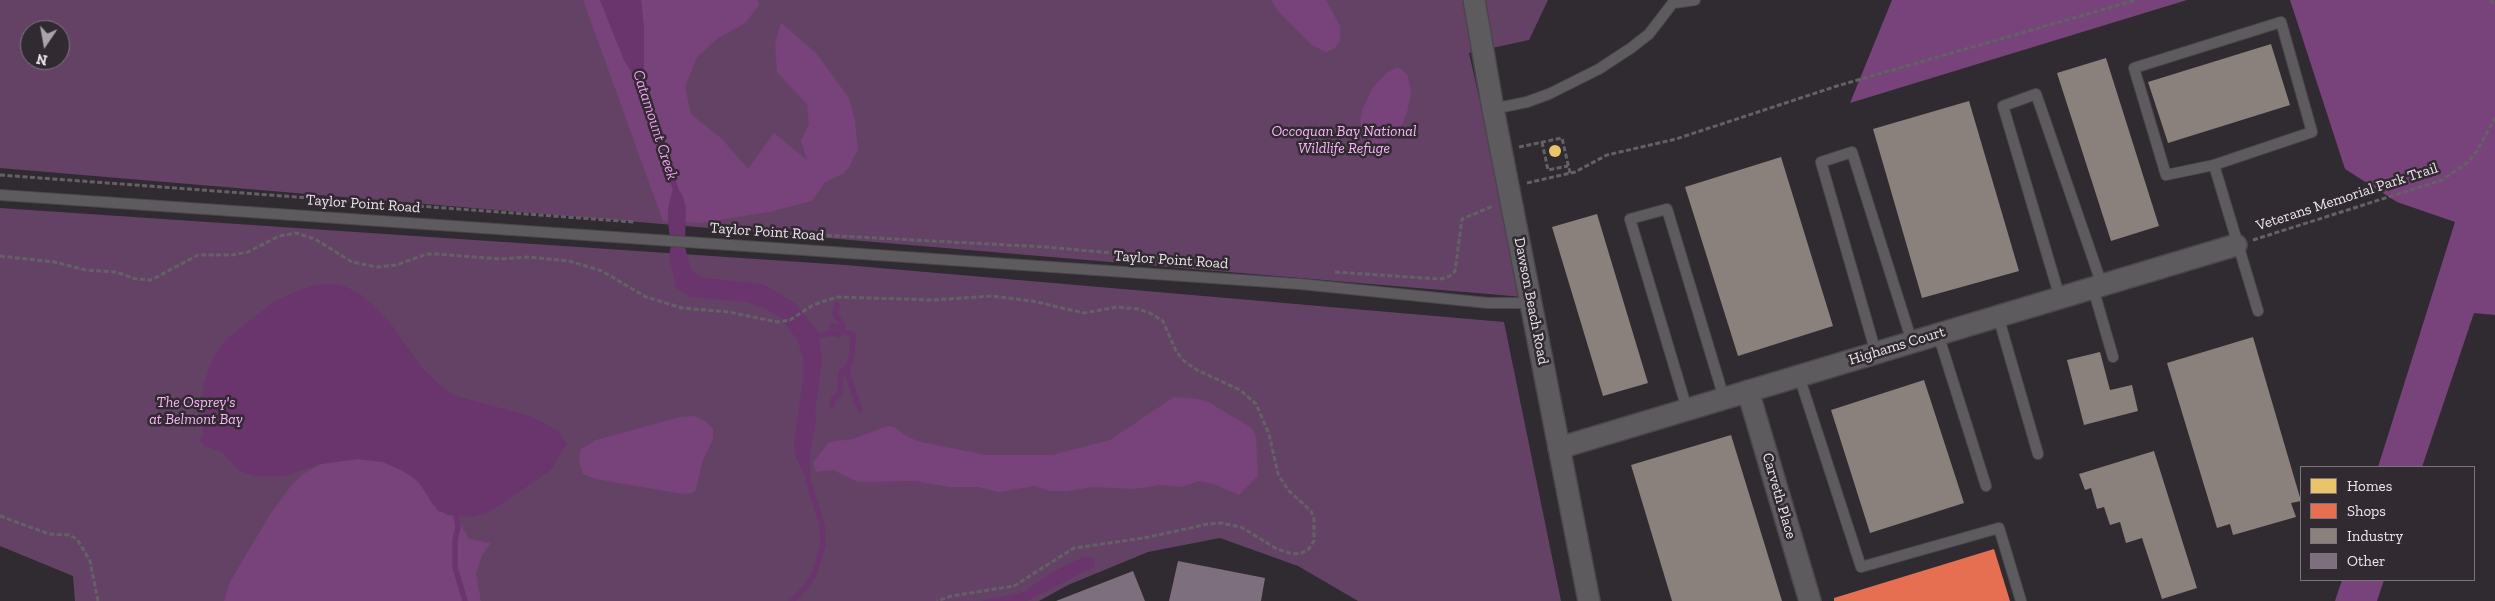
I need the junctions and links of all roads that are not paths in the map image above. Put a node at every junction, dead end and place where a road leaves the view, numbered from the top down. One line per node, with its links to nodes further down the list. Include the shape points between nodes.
1 (1474, 0): 4 (street, Dawson Beach Road)
2 (1696, 0): 3 (lane)
3 (1674, 2): 4 (lane, via 1648,34 1599,69 1549,94)
4 (1493, 109): 10 (street, Dawson Beach Road)
5 (2214, 165): 5 (lane, via 2312,132 2281,22 2134,68 2166,175); 7 (lane)
6 (0, 195): 10 (lane, Taylor Point Road, via 1300,284 1488,303)
7 (2236, 245): 8 (street, Highams Court); 11 (lane)
8 (2098, 286): 9 (street, Highams Court); 9 (lane, via 2036,94 2002,106); 16 (lane)
9 (2060, 298): 12 (street, Highams Court)
10 (1532, 303): 21 (street, Dawson Beach Road)
11 (2258, 311)
12 (1998, 316): 13 (street, Highams Court); 22 (lane)
13 (1938, 334): 14 (street, Highams Court); 23 (lane)
14 (1912, 342): 15 (street, Highams Court); 15 (lane, via 1852,152 1821,162)
15 (1876, 353): 17 (street, Highams Court)
16 (2113, 357)
17 (1799, 376): 18 (street, Highams Court); 26 (lane, via 1861,567 1999,528)
18 (1748, 391): 19 (street, Highams Court); 25 (street, Carveth Place)
19 (1724, 398): 20 (street, Highams Court); 20 (lane, via 1667,209 1630,219)
20 (1687, 409): 21 (street, Highams Court)
21 (1559, 448): 24 (street, Dawson Beach Road)
22 (2038, 454)
23 (1986, 486)
24 (1589, 601)
25 (1810, 601)
26 (2022, 601)

